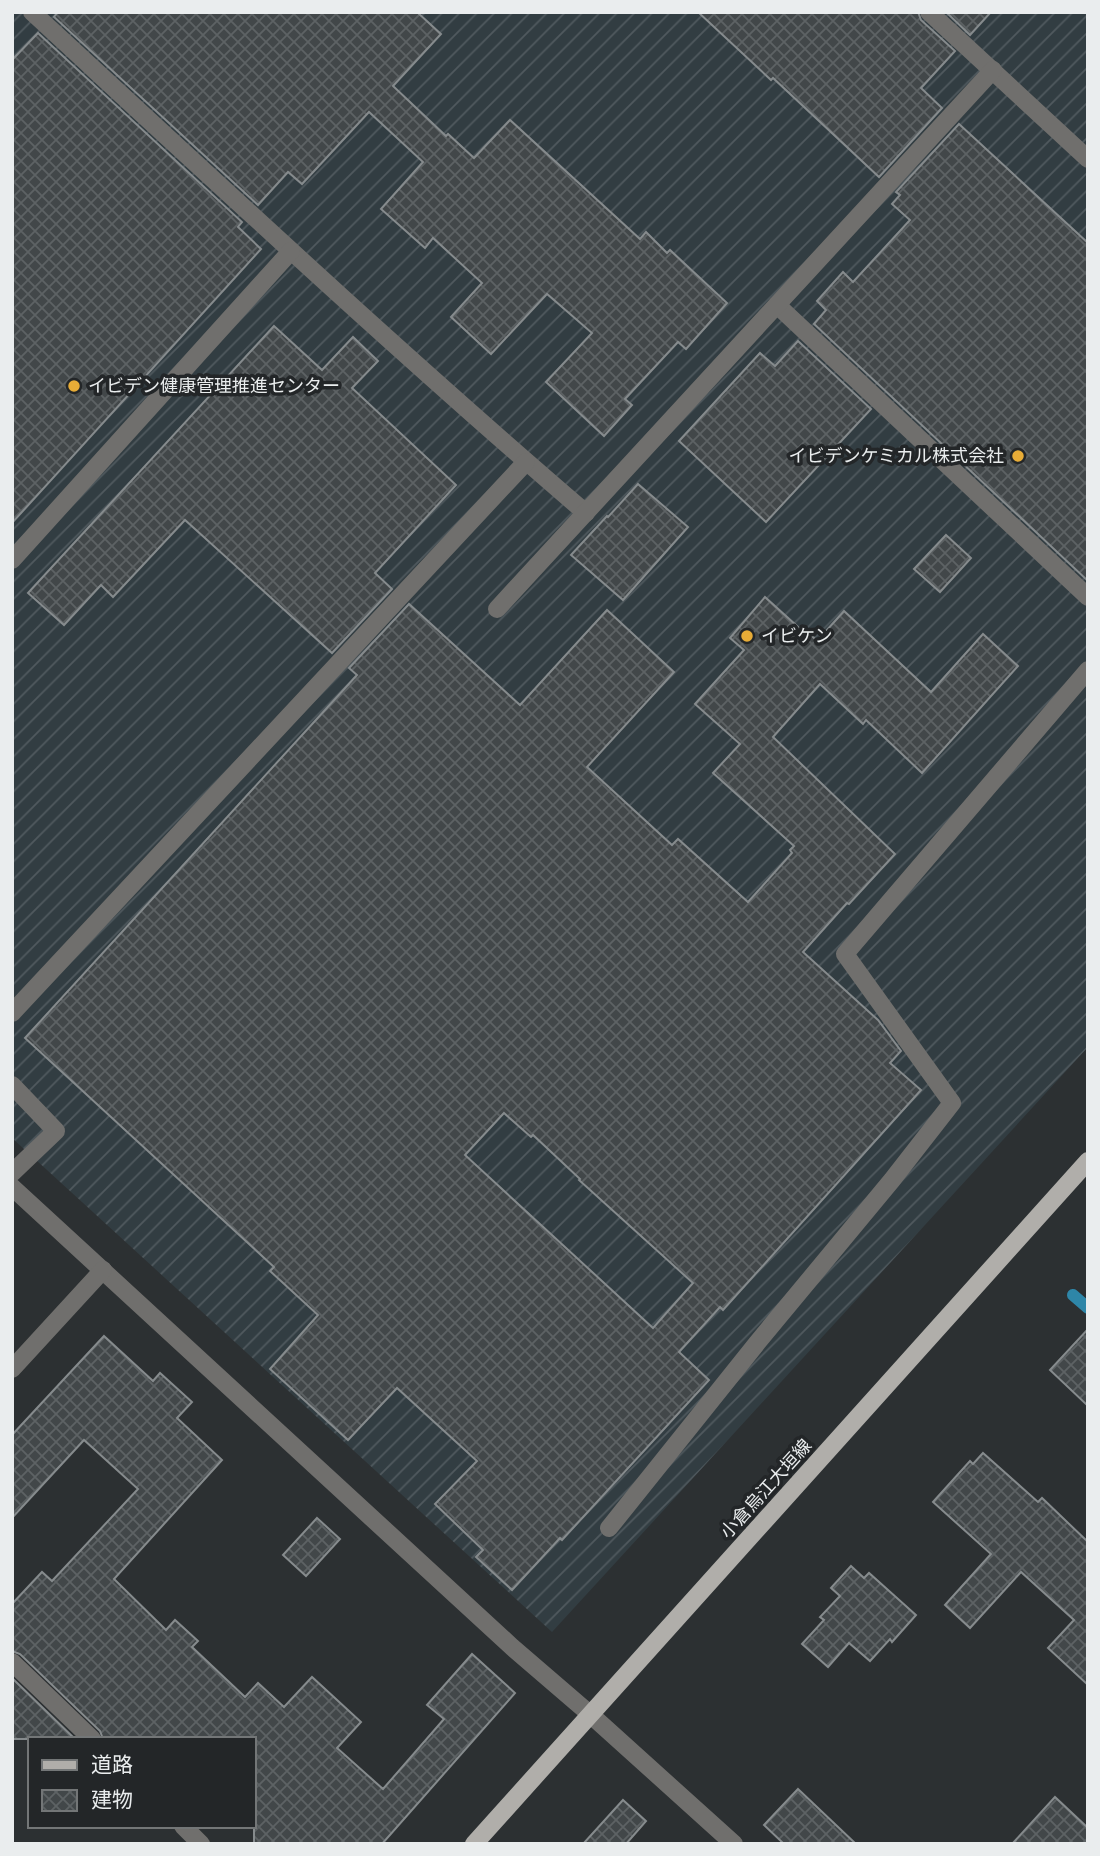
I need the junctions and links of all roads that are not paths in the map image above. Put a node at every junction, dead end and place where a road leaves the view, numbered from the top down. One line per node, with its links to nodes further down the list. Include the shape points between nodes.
1 (32, 12): 5 (street)
2 (929, 12): 3 (street)
3 (992, 70): 4 (street); 6 (street)
4 (1088, 159)
5 (292, 251): 7 (street); 9 (street)
6 (777, 305): 8 (street); 10 (street)
7 (527, 462): 8 (street); 13 (street)
8 (586, 513): 11 (street)
9 (12, 560)
10 (1088, 597)
11 (497, 609)
12 (1088, 670): 20 (street, via 845,954 952,1103)
13 (12, 1013)
14 (12, 1085): 16 (street, via 56,1131)
15 (1088, 1161): 22 (main road, 小倉烏江大垣線)
16 (12, 1173)
17 (12, 1187): 18 (street)
18 (103, 1270): 19 (street); 22 (street)
19 (12, 1369)
20 (609, 1528)
21 (13, 1665): 23 (street)
22 (591, 1715): 26 (main road, 小倉烏江大垣線); 27 (street)
23 (90, 1737)
24 (185, 1828): 25 (street)
25 (201, 1844)
26 (474, 1844)
27 (734, 1844)

